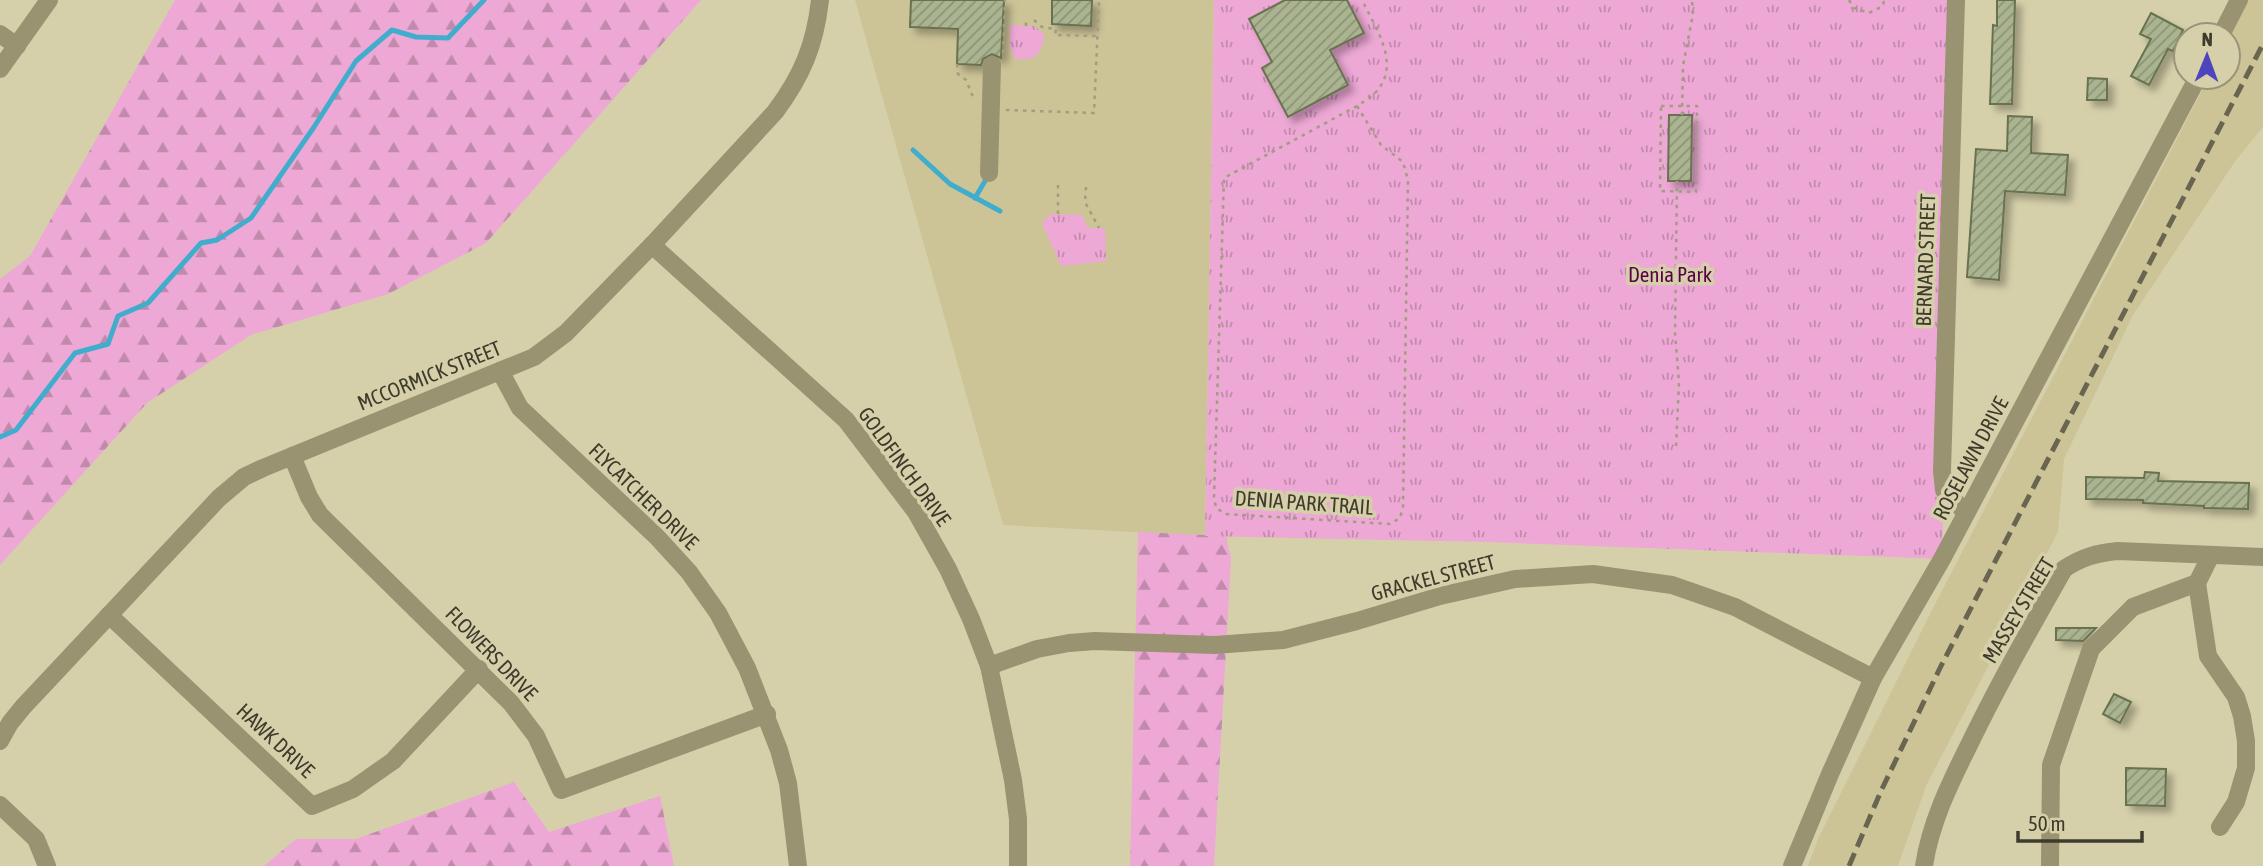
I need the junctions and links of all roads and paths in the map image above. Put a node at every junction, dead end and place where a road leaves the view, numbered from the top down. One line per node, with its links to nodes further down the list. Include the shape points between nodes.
1 (49, 0): 15 (street)
2 (820, 0): 31 (street, MCCORMICK STREET, via 812,47 790,92)
3 (1004, 0): 16 (path)
4 (1099, 0): 14 (path)
5 (1362, 0): 21 (path, DENIA PARK TRAIL, via 1387,55 1387,77 1375,94)
6 (1692, 0): 22 (path)
7 (1849, 0): 8 (path, via 1854,8 1869,13 1883,6)
8 (1884, 0)
9 (1956, 0): 35 (street, BERNARD STREET, via 1942,471 1944,490)
10 (2239, 0): 12 (street)
11 (1034, 20): 14 (path, via 1056,29 1055,36)
12 (2228, 21)
13 (0, 34): 15 (street)
14 (1097, 36): 20 (path, via 1094,113)
15 (17, 46): 18 (street)
16 (997, 59): 20 (street)
17 (957, 64): 20 (path, via 958,74 970,89 972,106)
18 (0, 69)
19 (2191, 91): 35 (street, ROSELAWN DRIVE)
20 (996, 106): 24 (street)
21 (1357, 106): 21 (path, DENIA PARK TRAIL, via 1381,145 1403,162 1408,180 1404,507 1400,518 1390,524 1226,514 1216,508 1214,496 1224,178)
22 (1682, 106): 23 (path); 28 (path, via 1697,106 1696,192); 28 (path, via 1661,106 1660,191)
23 (1682, 115)
24 (989, 173)
25 (1677, 181): 28 (path)
26 (1058, 185): 29 (path)
27 (1086, 187): 30 (path, via 1085,202)
28 (1677, 191): 33 (path)
29 (1058, 214)
30 (1099, 228)
31 (652, 245): 32 (street, MCCORMICK STREET, via 558,340 534,357); 40 (street, GOLDFINCH DRIVE, via 846,420 916,512 960,594)
32 (500, 371): 34 (street, MCCORMICK STREET); 43 (street, FLYCATCHER DRIVE, via 520,408 534,423 689,572 734,639)
33 (1676, 446)
34 (292, 456): 39 (street, MCCORMICK STREET, via 229,489); 41 (street, FLOWERS DRIVE, via 320,515)
35 (1966, 513): 42 (street, ROSELAWN DRIVE)
36 (2211, 555): 37 (street, MASSEY STREET); 38 (street); 47 (street, MASSEY STREET, via 2095,553 2064,569 1955,772)
37 (2263, 557)
38 (2197, 583): 46 (street, via 2208,656 2236,697 2246,741 2246,768 2236,802); 52 (street, via 2133,607 2091,649 2051,765)
39 (110, 615): 41 (street, HAWK DRIVE, via 312,806 354,789 393,761); 44 (street, MCCORMICK STREET, via 23,707)
40 (989, 666): 42 (street, GRACKEL STREET, via 1069,643 1215,645 1283,640 1515,579 1593,574 1672,585 1735,607); 50 (street, GOLDFINCH DRIVE, via 1013,780)
41 (479, 669): 43 (street, FLOWERS DRIVE, via 524,718 561,790)
42 (1873, 678): 51 (street, ROSELAWN DRIVE)
43 (767, 714): 49 (street, FLYCATCHER DRIVE, via 788,783)
44 (0, 741)
45 (0, 804): 48 (street, via 36,839)
46 (2220, 827)
47 (1925, 862)
48 (47, 866)
49 (798, 866)
50 (1018, 866)
51 (1792, 866)
52 (2050, 866)

